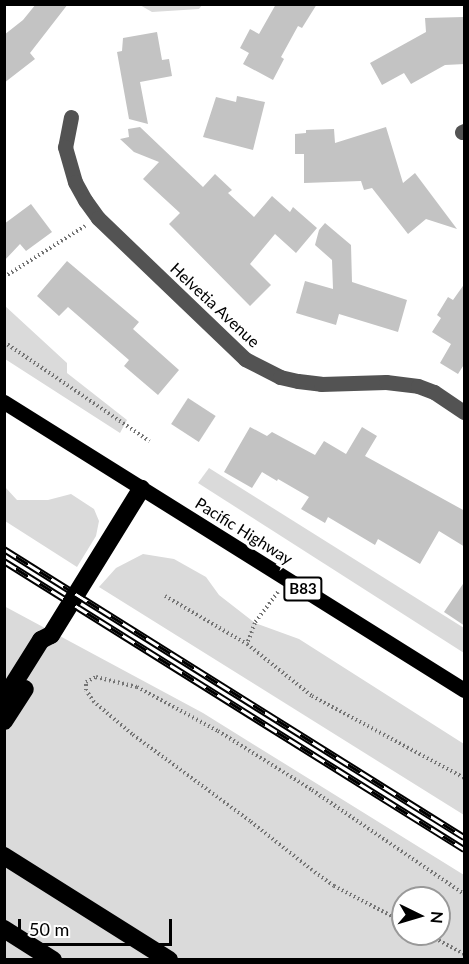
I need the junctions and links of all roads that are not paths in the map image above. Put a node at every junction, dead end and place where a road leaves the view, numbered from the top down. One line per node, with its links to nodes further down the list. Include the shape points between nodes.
1 (70, 117): 3 (street, Helvetia Avenue, via 65,147 69,163 75,182 98,218 245,359 280,377 321,384 403,383 434,392)
2 (4, 402): 4 (main road, Pacific Highway / B83)
3 (465, 412)
4 (141, 489): 5 (highway); 7 (main road, Pacific Highway / B83)
5 (51, 635): 6 (highway, via 41,640); 9 (highway, via 52,646)
6 (12, 678): 8 (highway)
7 (465, 690)
8 (4, 699)
9 (4, 721)
10 (4, 856): 13 (highway)
11 (4, 929): 12 (highway)
12 (54, 960)
13 (169, 960)

